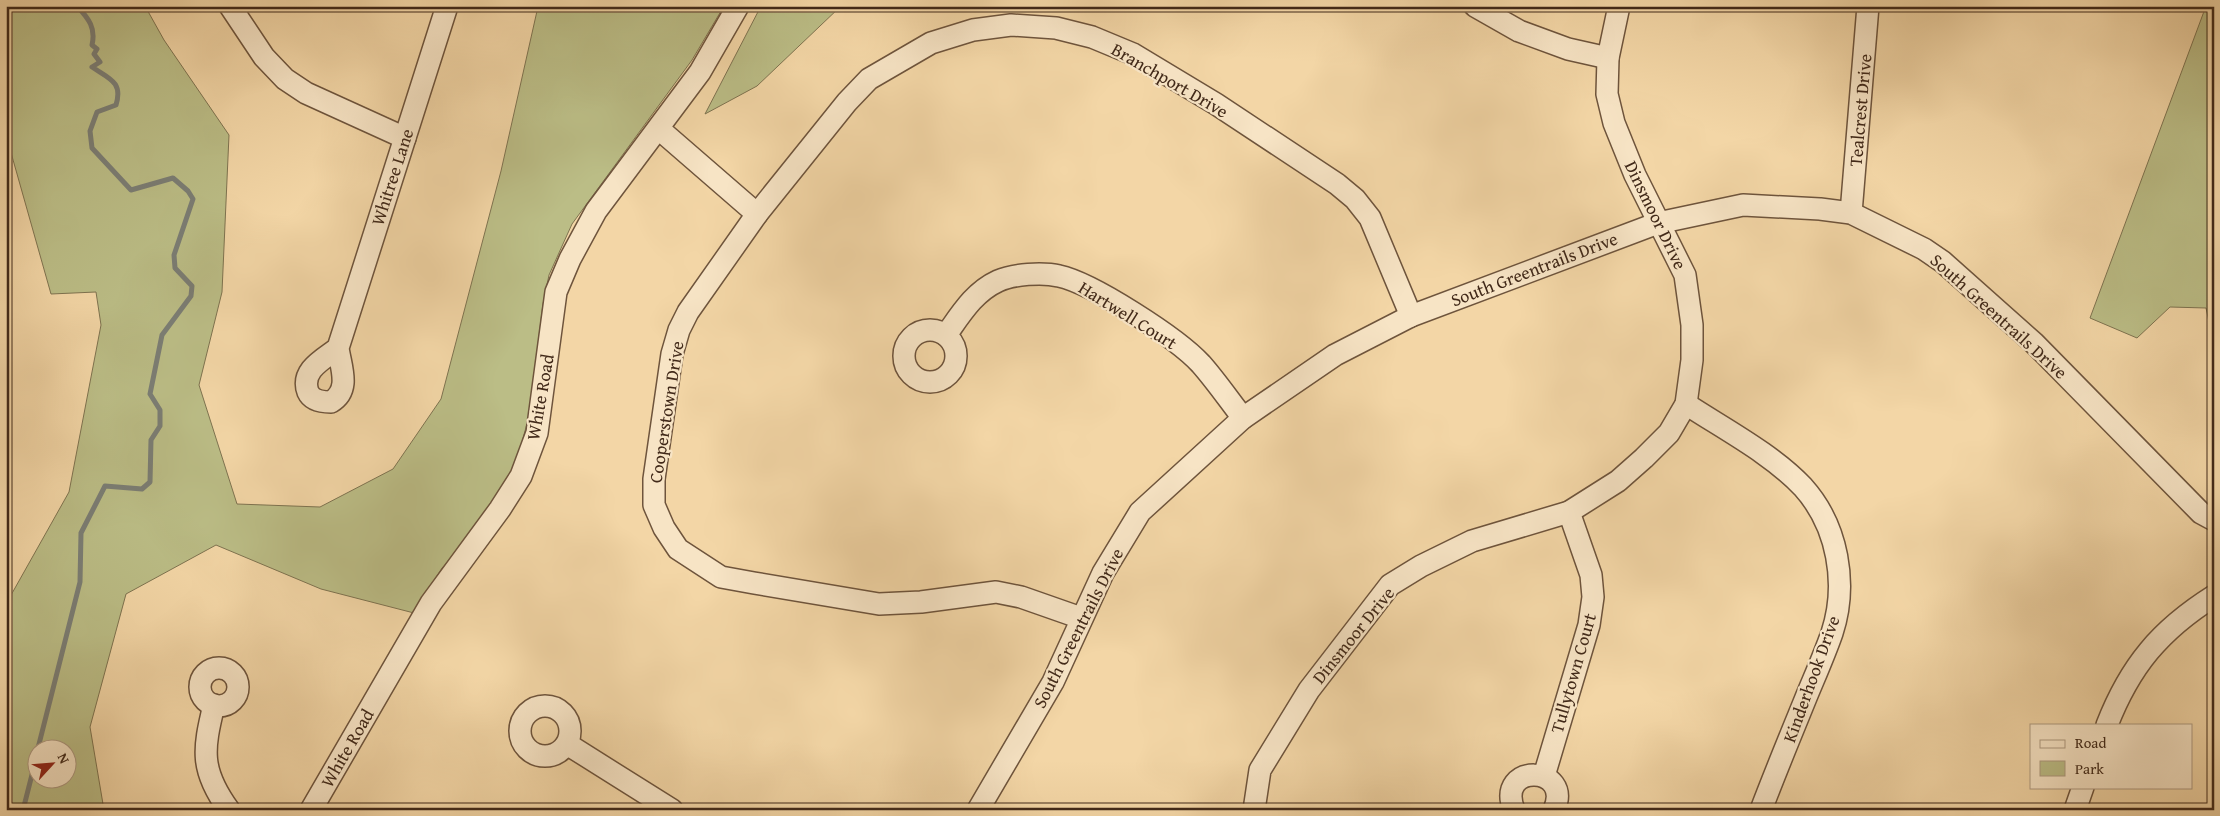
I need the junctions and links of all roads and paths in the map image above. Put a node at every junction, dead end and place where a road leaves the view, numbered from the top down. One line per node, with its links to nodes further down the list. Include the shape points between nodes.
1 (230, 6): 9 (street, via 264,57 285,79 306,93)
2 (447, 6): 9 (street, Whitree Lane)
3 (738, 6): 8 (street, White Road, via 700,72)
4 (1475, 6): 7 (street, via 1519,31 1568,49)
5 (1619, 6): 7 (street, Dinsmoor Drive)
6 (1868, 6): 10 (street, Tealcrest Drive)
7 (1608, 58): 12 (street, Dinsmoor Drive, via 1607,94 1614,123)
8 (659, 129): 11 (street); 28 (street, White Road, via 596,211 556,292 537,433 521,476 431,603)
9 (405, 138): 15 (street, Whitree Lane)
10 (1851, 213): 12 (street, South Greentrails Drive, via 1743,205); 19 (street, South Greentrails Drive, via 1909,241 1943,262 2034,343 2201,513)
11 (757, 214): 13 (street, Branchport Drive, via 847,102 869,79 892,64 931,43 973,30 1011,25 1056,28 1092,37 1133,54 1337,184 1370,218); 21 (street, Cooperstown Drive, via 688,312 672,354 654,479 654,505 678,549 721,576 754,583 879,604 996,592 1021,597)
12 (1658, 223): 13 (street, South Greentrails Drive); 16 (street, Dinsmoor Drive, via 1685,275 1692,325 1692,360)
13 (1412, 316): 17 (street, South Greentrails Drive, via 1335,355)
14 (946, 335): 17 (street, Hartwell Court, via 974,297 999,280 1033,274 1059,276 1089,287 1164,333 1200,363)
15 (338, 348)
16 (1686, 404): 18 (street, Dinsmoor Drive, via 1669,433 1644,458 1618,481); 34 (street, Kinderhook Drive, via 1781,467 1820,510 1832,534 1840,599 1832,632)
17 (1243, 418): 21 (street, South Greentrails Drive, via 1140,512 1103,573)
18 (1569, 512): 25 (street, Tullytown Court, via 1591,575 1593,598 1589,625); 31 (street, Dinsmoor Drive, via 1472,541 1390,585 1309,690 1260,770)
19 (2214, 520)
20 (2214, 596): 23 (street, via 2185,614 2137,664)
21 (1081, 618): 30 (street, South Greentrails Drive, via 1053,682)
22 (214, 705): 27 (street, via 205,741 206,763 212,781)
23 (2107, 724)
24 (567, 744): 29 (street)
25 (1544, 776): 32 (street, via 1533,774 1518,780 1511,794); 33 (street, via 1555,787 1557,803)
26 (2083, 788): 35 (street)
27 (230, 810)
28 (311, 810)
29 (672, 810)
30 (978, 810)
31 (1254, 810)
32 (1514, 810)
33 (1554, 810)
34 (1761, 810)
35 (2075, 810)

